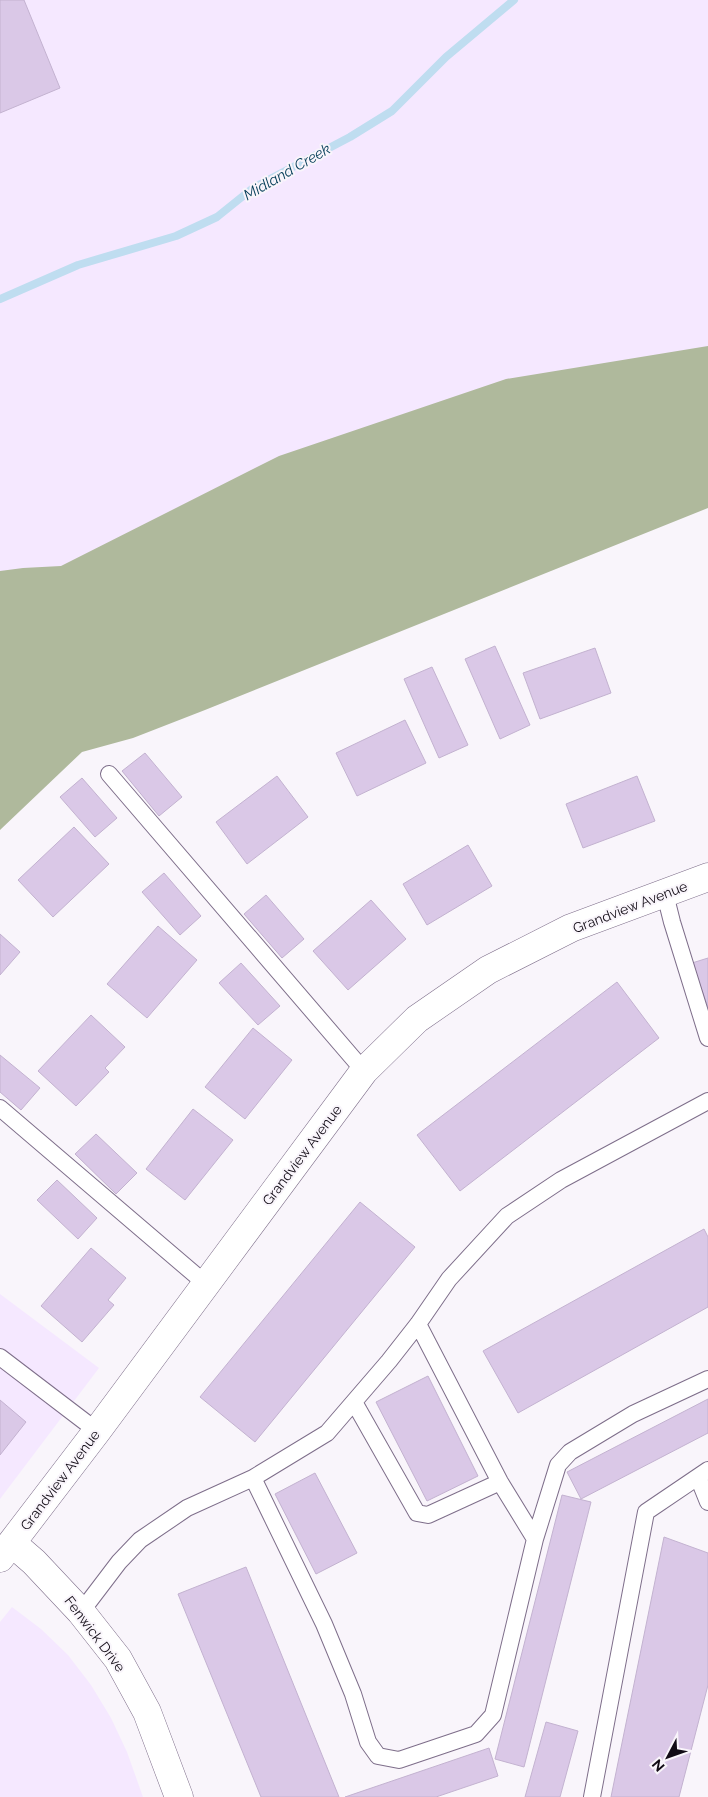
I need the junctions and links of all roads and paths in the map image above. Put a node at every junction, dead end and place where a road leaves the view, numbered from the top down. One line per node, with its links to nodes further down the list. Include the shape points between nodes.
1 (109, 774): 5 (lane)
2 (708, 877): 3 (street, Grandview Avenue)
3 (665, 894): 4 (lane); 5 (street, Grandview Avenue, via 571,928 488,970 418,1019)
4 (708, 1038)
5 (364, 1071): 8 (street, Grandview Avenue)
6 (708, 1101): 9 (lane, via 561,1180 507,1216 449,1279)
7 (0, 1108): 8 (lane)
8 (206, 1284): 13 (street, Grandview Avenue)
9 (418, 1324): 12 (lane); 16 (lane)
10 (0, 1357): 13 (lane)
11 (708, 1379): 18 (lane, via 632,1414 570,1452 558,1466)
12 (354, 1402): 15 (lane, via 327,1433); 16 (lane, via 417,1513 428,1515)
13 (97, 1431): 19 (street, Grandview Avenue)
14 (703, 1474): 17 (lane); 22 (lane, via 646,1512)
15 (253, 1478): 18 (lane, via 324,1624 353,1694 368,1742 378,1756 399,1760 476,1734 493,1716); 20 (lane, via 187,1508 140,1540)
16 (500, 1482): 18 (lane)
17 (708, 1502)
18 (534, 1539)
19 (4, 1544): 20 (street, Fenwick Drive, via 34,1562)
20 (81, 1612): 21 (street, Fenwick Drive, via 118,1659 147,1712)
21 (179, 1797)
22 (592, 1797)

